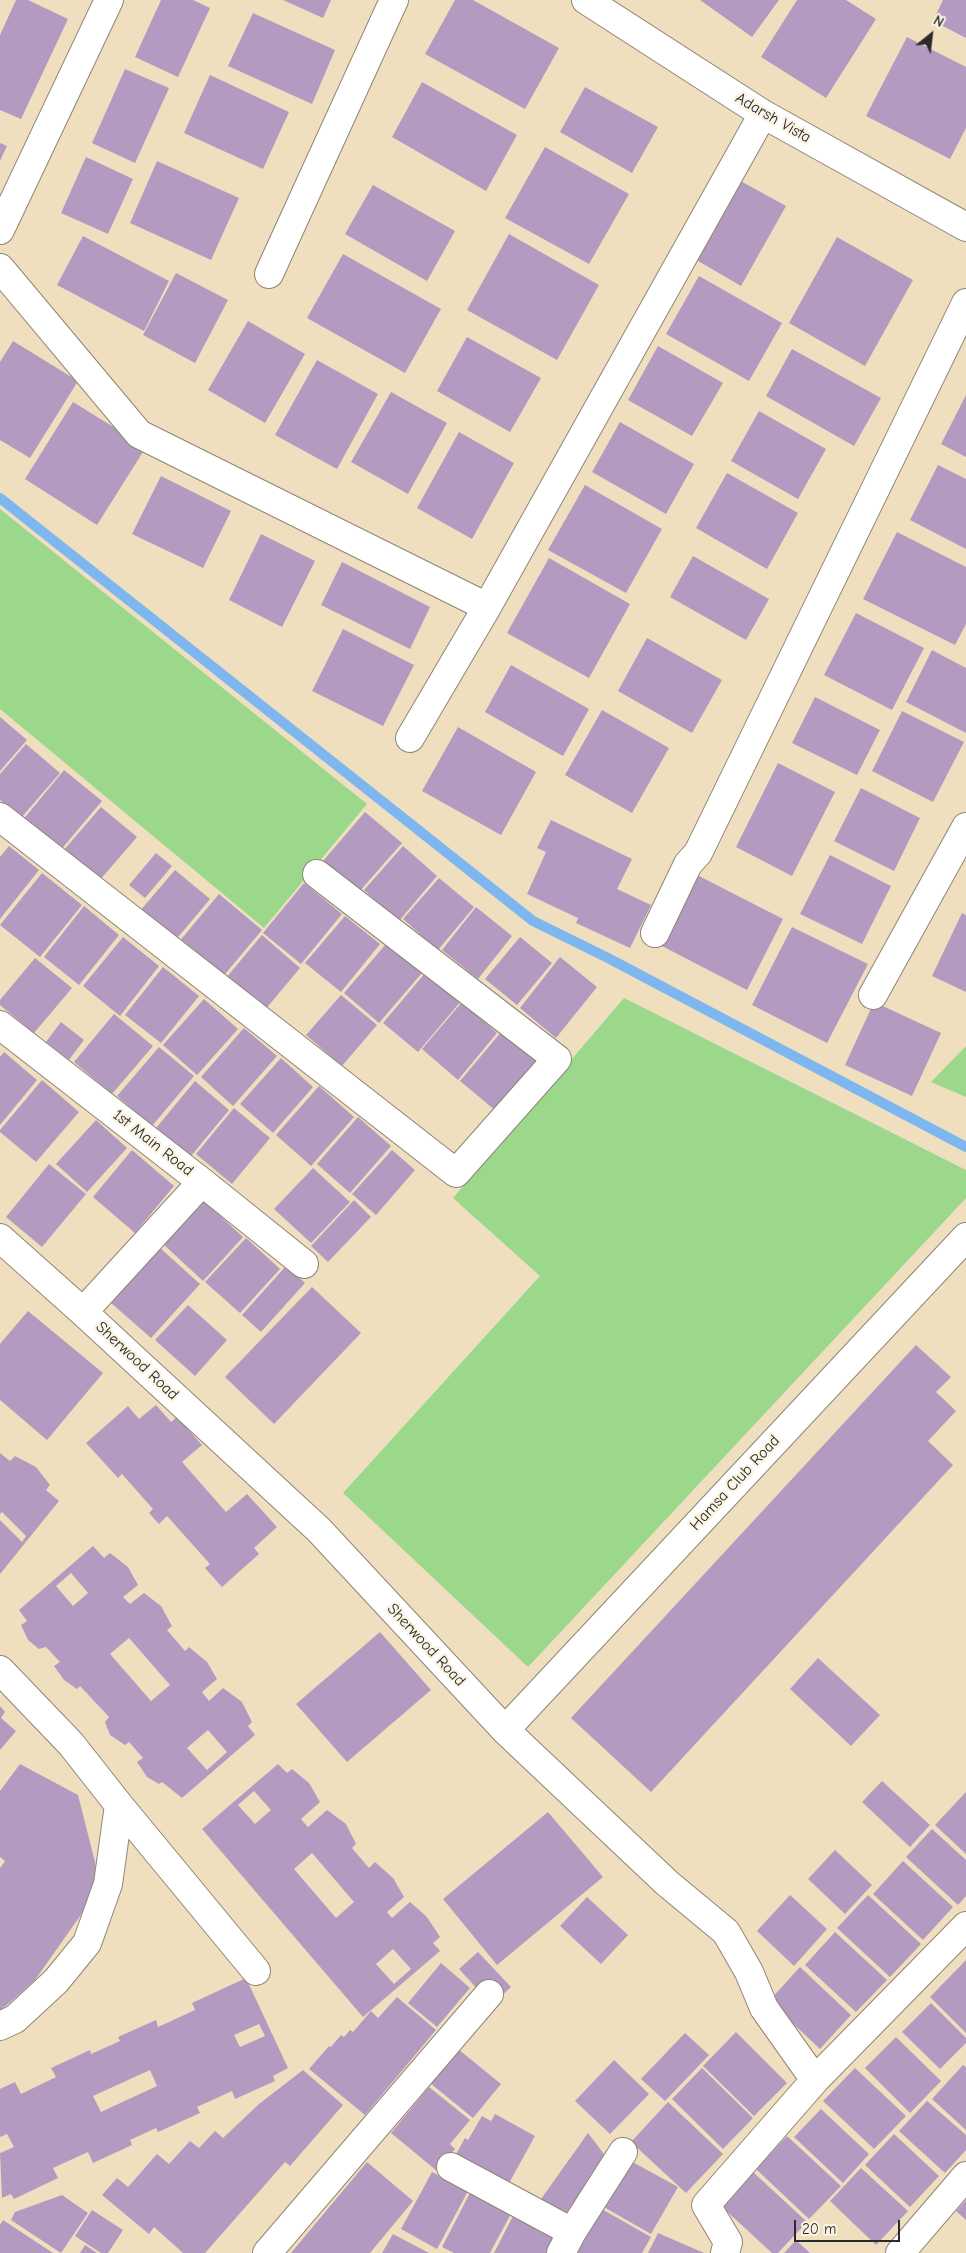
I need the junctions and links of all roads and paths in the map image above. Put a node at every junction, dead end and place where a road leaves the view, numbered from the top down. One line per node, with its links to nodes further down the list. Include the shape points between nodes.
1 (109, 0): 6 (street)
2 (394, 0): 8 (street)
3 (586, 0): 4 (street, Adarsh Vista)
4 (763, 114): 5 (street, Adarsh Vista); 10 (street)
5 (966, 226)
6 (0, 230)
7 (0, 268): 10 (street, via 139,434)
8 (269, 274)
9 (966, 303): 15 (street, via 698,853 688,864)
10 (487, 607): 11 (street)
11 (410, 738)
12 (0, 817): 14 (street, via 456,1173 558,1059)
13 (966, 827): 16 (street)
14 (317, 874)
15 (655, 932)
16 (873, 995)
17 (0, 1025): 18 (street, 1st Main Road)
18 (202, 1182): 21 (street, 1st Main Road); 22 (street)
19 (966, 1237): 24 (street, Hamsa Club Road)
20 (0, 1238): 22 (street, Sherwood Road)
21 (304, 1264)
22 (83, 1312): 24 (street, Sherwood Road, via 319,1530)
23 (0, 1670): 25 (street, via 71,1744)
24 (505, 1730): 30 (street, Sherwood Road, via 667,1884 726,1932 749,1972 764,2008)
25 (119, 1805): 27 (street); 29 (street, via 108,1884 87,1943 56,1981 15,2019)
26 (966, 1926): 30 (street)
27 (256, 1971)
28 (489, 1994): 35 (street)
29 (0, 2026)
30 (814, 2080): 36 (street, via 706,2204 728,2242)
31 (623, 2152): 34 (street)
32 (451, 2167): 34 (street)
33 (966, 2176): 37 (street)
34 (566, 2243)
35 (267, 2253)
36 (725, 2253)
37 (900, 2253)

